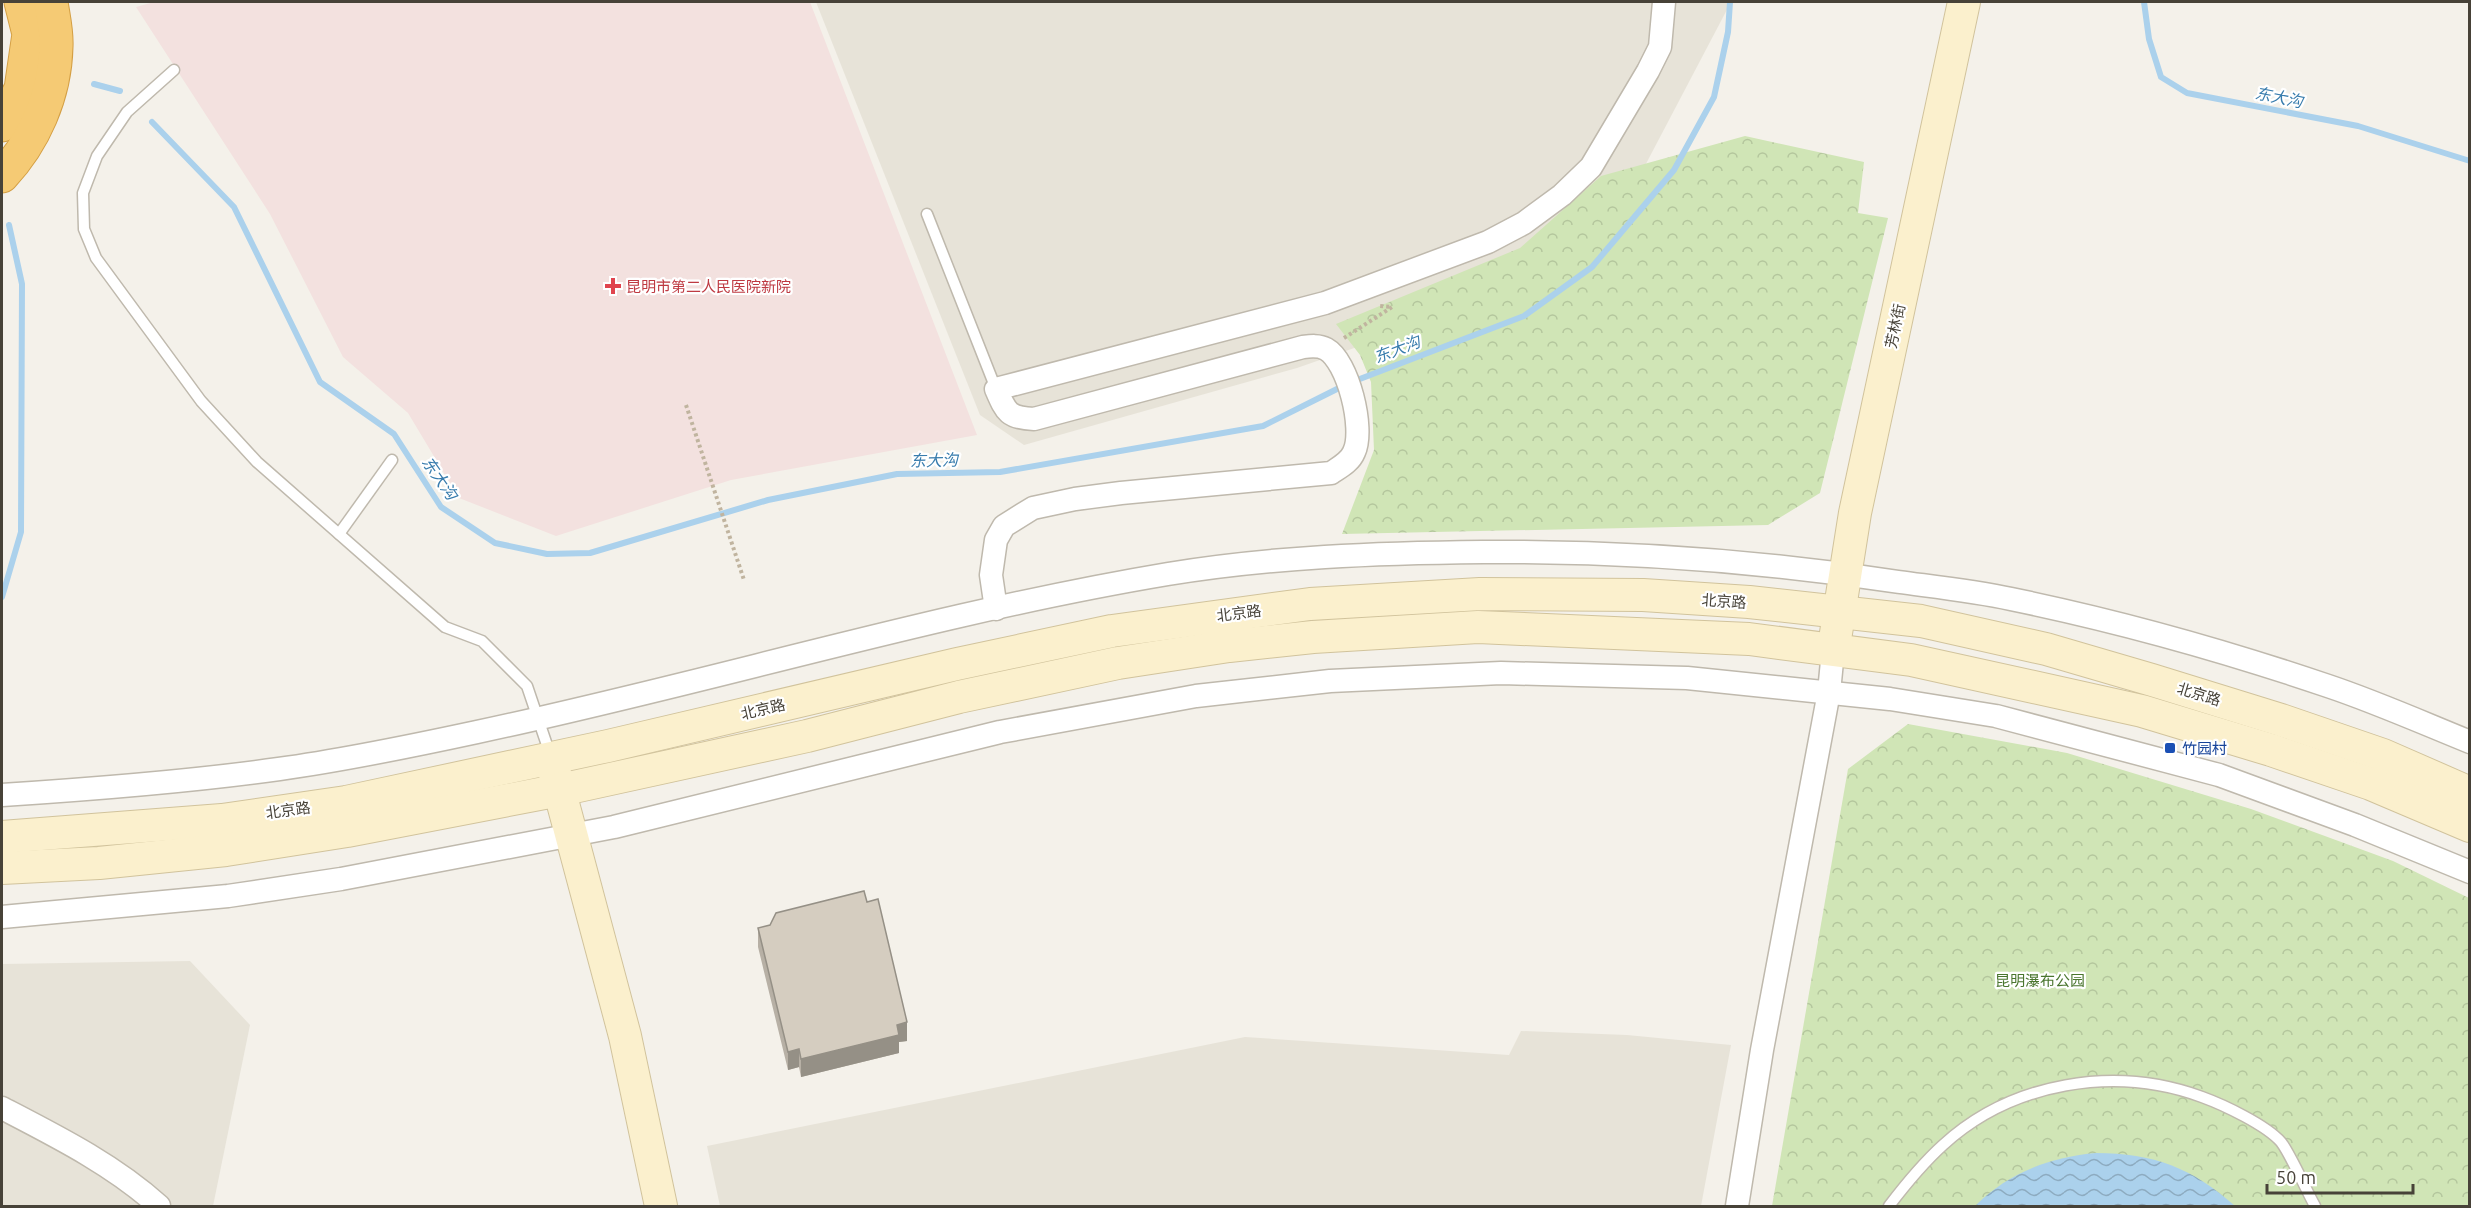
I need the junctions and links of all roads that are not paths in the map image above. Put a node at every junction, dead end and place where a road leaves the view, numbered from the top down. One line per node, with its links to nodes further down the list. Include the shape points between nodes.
1 (21, 2): 6 (highway, via 29,34 21,89)
2 (51, 2): 7 (highway, via 56,47 52,82 40,119 15,162)
3 (1664, 2): 9 (street, via 1660,47 1591,167 1524,223 1488,242 1325,303)
4 (1964, 2): 12 (main road, 芳林街, via 1854,513)
5 (174, 70): 11 (lane, via 127,112 98,156 83,193 84,229 96,258 201,401 257,462)
6 (2, 125)
7 (2, 176)
8 (927, 214): 9 (lane)
9 (996, 389): 13 (street, via 1004,409 1016,418 1034,419 1316,346 1336,358 1355,403 1357,434 1355,451 1345,464 1330,473 1076,499 1033,508 1004,526 996,540 991,575)
10 (392, 460): 11 (lane)
11 (339, 534): 17 (lane, via 445,627 482,641 527,686)
12 (1846, 574): 13 (street, via 1576,551 1431,552 1303,559 1174,573); 14 (main road, 芳林街); 18 (street, via 2009,598 2196,644 2333,687)
13 (996, 609): 17 (street)
14 (1839, 613): 15 (main road, 芳林街); 19 (main road, 北京路, via 1643,595 1480,594 1310,604 1112,631); 21 (main road, 北京路, via 1921,621 2046,649 2281,720 2383,755)
15 (1833, 651): 16 (street); 20 (main road, 北京路, via 1749,639 1478,627 1229,646 1118,663 958,697 807,736); 23 (main road, 北京路, via 1911,660 2142,711 2371,784)
16 (1829, 692): 24 (street, via 1687,678 1501,673 1330,681 1207,695 1000,732); 27 (street, via 1996,716 2219,775); 32 (street)
17 (539, 718): 19 (lane); 22 (street, via 281,769)
18 (2469, 742)
19 (551, 758): 20 (main road); 25 (main road, 北京路, via 335,804 222,820)
20 (560, 790): 24 (main road); 26 (main road, 北京路, via 226,850)
21 (2469, 793)
22 (2, 795)
23 (2469, 826)
24 (572, 836): 28 (street, via 228,896); 31 (main road, via 625,1036)
25 (2, 837)
26 (2, 868)
27 (2469, 872)
28 (2, 917)
29 (2, 1108): 30 (street, via 124,1179)
30 (159, 1206)
31 (661, 1206)
32 (1737, 1206)
33 (1889, 1206): 34 (lane, via 1944,1144 1995,1109 2064,1085 2113,1081 2189,1092 2252,1122 2281,1142)
34 (2315, 1206)

